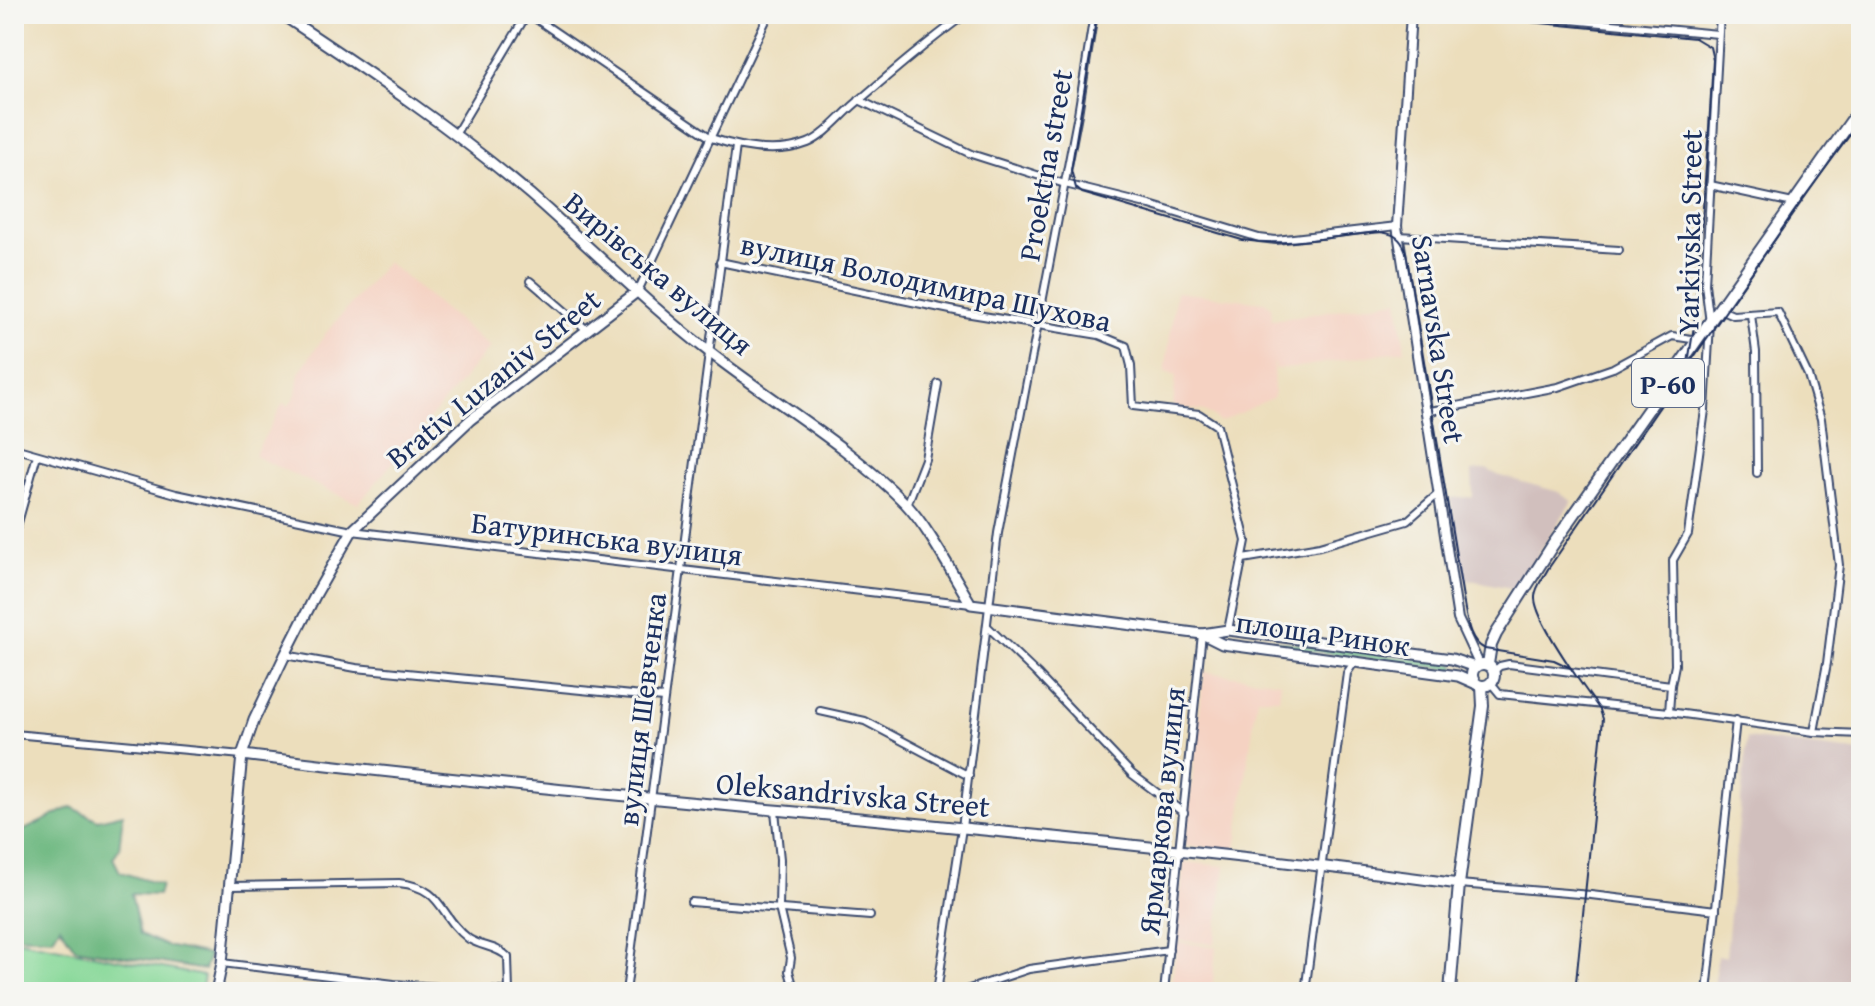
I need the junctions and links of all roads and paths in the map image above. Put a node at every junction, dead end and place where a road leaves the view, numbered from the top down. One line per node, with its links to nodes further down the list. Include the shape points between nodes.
1 (281, 14): 12 (main road, Вирівська вулиця)
2 (528, 14): 12 (street); 13 (street)
3 (769, 14): 13 (street)
4 (966, 14): 10 (street)
5 (1094, 14): 15 (street, Proektna street)
6 (1411, 14): 18 (street, Sarnavska Street)
7 (1506, 14): 9 (street)
8 (1720, 14): 9 (street, Yarkivska Street)
9 (1718, 34): 16 (street, Yarkivska Street)
10 (859, 100): 14 (street, via 811,142 788,148); 15 (street, via 971,154)
11 (1861, 107): 17 (main road, Р-60)
12 (455, 135): 23 (main road, Вирівська вулиця)
13 (711, 138): 14 (street); 23 (street)
14 (736, 146): 21 (street, вулиця Шевченка)
15 (1065, 184): 18 (street, via 1267,240); 27 (street, Proektna street)
16 (1710, 185): 17 (street); 26 (street, Yarkivska Street, via 1705,284)
17 (1793, 203): 24 (main road, Р-60)
18 (1397, 226): 19 (street, Sarnavska Street)
19 (1399, 236): 20 (street); 32 (street, Sarnavska Street)
20 (1619, 250)
21 (720, 262): 27 (street, вулиця Володимира Шухова); 30 (street, вулиця Шевченка)
22 (530, 281): 28 (street)
23 (638, 291): 28 (main road, Brativ Luzaniv Street); 30 (main road, Вирівська вулиця)
24 (1719, 309): 25 (street); 26 (main road, Р-60)
25 (1751, 315): 35 (street); 56 (street, via 1778,312 1808,375 1821,419 1839,565)
26 (1710, 323): 29 (main road, Р-60); 51 (street, Yarkivska Street, via 1705,410 1688,534 1673,560)
27 (1039, 326): 40 (street, вулиця Володимира Шухова, via 1099,335 1126,346 1133,406 1199,414 1217,426 1246,541); 43 (street, Proektna street, via 998,533)
28 (587, 330): 38 (main road, Brativ Luzaniv Street, via 470,420)
29 (1698, 340): 32 (street, via 1672,336 1613,368 1558,387); 49 (main road, Р-60, via 1516,600)
30 (708, 351): 37 (main road, Вирівська вулиця); 41 (street, вулиця Шевченка)
31 (938, 384): 37 (street, via 925,459)
32 (1425, 412): 36 (street, Sarnavska Street)
33 (14, 448): 34 (street, Батуринська вулиця)
34 (37, 455): 38 (street, Батуринська вулиця, via 176,494); 39 (street)
35 (1757, 473)
36 (1438, 494): 40 (street, via 1407,521 1320,546); 49 (street, Sarnavska Street, via 1458,619)
37 (907, 505): 42 (main road, Вирівська вулиця)
38 (352, 531): 41 (street, Батуринська вулиця); 47 (main road, Brativ Luzaniv Street)
39 (14, 537)
40 (1243, 559): 45 (street, вулиця Володимира Шухова)
41 (681, 571): 42 (street, Батуринська вулиця); 52 (street, вулиця Шевченка)
42 (971, 604): 43 (main road, Батуринська вулиця)
43 (989, 607): 44 (street, Proektna street); 46 (main road, Батуринська вулиця)
44 (986, 626): 60 (street, Proektna street); 63 (street, via 1132,774)
45 (1228, 630): 46 (main road, площа Ринок); 49 (main road, площа Ринок)
46 (1202, 634): 48 (main road, площа Ринок, via 1222,644); 63 (street, Ярмаркова вулиця)
47 (285, 655): 52 (street, via 356,668); 59 (main road, Brativ Luzaniv Street)
48 (1355, 661): 50 (main road, площа Ринок); 66 (street, via 1347,673)
49 (1484, 667): 50 (main road, Р-60); 50 (main road, Р-60, via 1471,675); 51 (street, via 1509,664)
50 (1482, 684): 54 (street, via 1500,694); 67 (main road, Р-60)
51 (1671, 685): 54 (street, Yarkivska Street)
52 (663, 698): 61 (street, вулиця Шевченка)
53 (820, 711): 60 (street, via 865,721)
54 (1669, 712): 55 (street)
55 (1736, 720): 56 (street); 71 (street)
56 (1814, 732): 58 (street)
57 (14, 734): 59 (street)
58 (1861, 734)
59 (242, 755): 61 (main road, Oleksandrivska Street); 68 (main road, Brativ Luzaniv Street)
60 (969, 776): 64 (street, Proektna street)
61 (652, 799): 62 (main road, Oleksandrivska Street); 77 (street, вулиця Шевченка)
62 (775, 811): 64 (main road, Oleksandrivska Street); 70 (street)
63 (1184, 813): 65 (street, Ярмаркова вулиця)
64 (962, 828): 65 (main road, Oleksandrivska Street); 79 (street, Proektna street)
65 (1180, 850): 66 (main road, Oleksandrivska Street); 73 (street, Ярмаркова вулиця)
66 (1320, 866): 67 (main road, Oleksandrivska Street); 82 (street)
67 (1459, 884): 71 (street); 83 (main road, Р-60)
68 (230, 886): 74 (main road, Brativ Luzaniv Street); 76 (street, via 419,885 472,941 500,949 508,957)
69 (691, 902): 70 (street)
70 (779, 908): 72 (street); 78 (street)
71 (1716, 910): 84 (street)
72 (870, 916)
73 (1169, 950): 80 (street, via 1029,969); 81 (street, Ярмаркова вулиця)
74 (222, 963): 75 (main road, Brativ Luzaniv Street); 76 (street)
75 (216, 992)
76 (510, 992)
77 (626, 992)
78 (795, 992)
79 (937, 992)
80 (960, 992)
81 (1164, 992)
82 (1305, 992)
83 (1450, 992)
84 (1707, 992)

